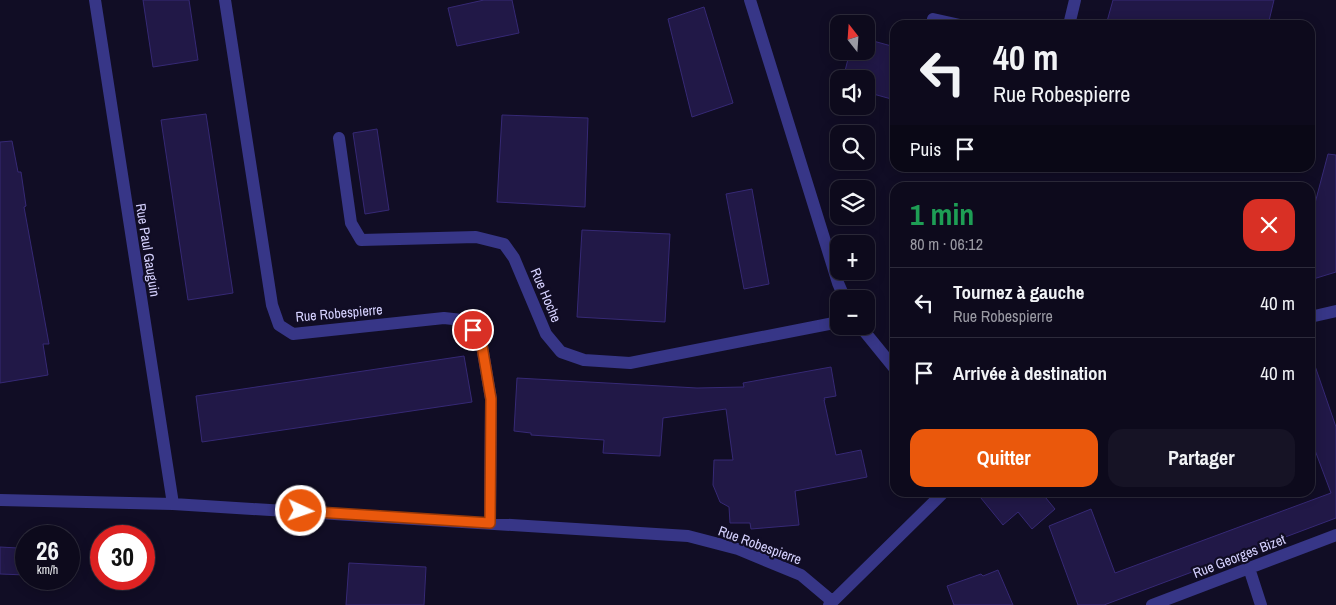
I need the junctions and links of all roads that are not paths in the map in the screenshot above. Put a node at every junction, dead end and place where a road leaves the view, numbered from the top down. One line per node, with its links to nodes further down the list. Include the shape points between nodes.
1 (95, 0): 17 (street, Rue Paul Gauguin)
2 (226, 0): 18 (street, Rue Robespierre, via 271,295 279,325 293,334 444,318 462,320 473,330 482,346 491,399)
3 (750, 0): 9 (street)
4 (1075, 0): 7 (street)
5 (933, 19): 6 (street)
6 (938, 20)
7 (1070, 20)
8 (339, 138): 12 (street, Rue Hoche, via 351,223 361,240 476,237 504,244 514,258 546,334 561,352 584,360 630,363)
9 (841, 290)
10 (1336, 311): 11 (street)
11 (1315, 316)
12 (830, 324)
13 (867, 335): 14 (street)
14 (890, 363)
15 (939, 497): 21 (street)
16 (0, 500): 17 (street, Rue Robespierre)
17 (173, 504): 18 (street, Rue Robespierre)
18 (490, 523): 21 (street, Rue Robespierre, via 688,536 738,549 801,575)
19 (1336, 536): 20 (street, Rue Georges Bizet)
20 (1249, 568): 22 (street, Rue Georges Bizet); 23 (street)
21 (829, 604)
22 (1152, 605)
23 (1260, 605)

